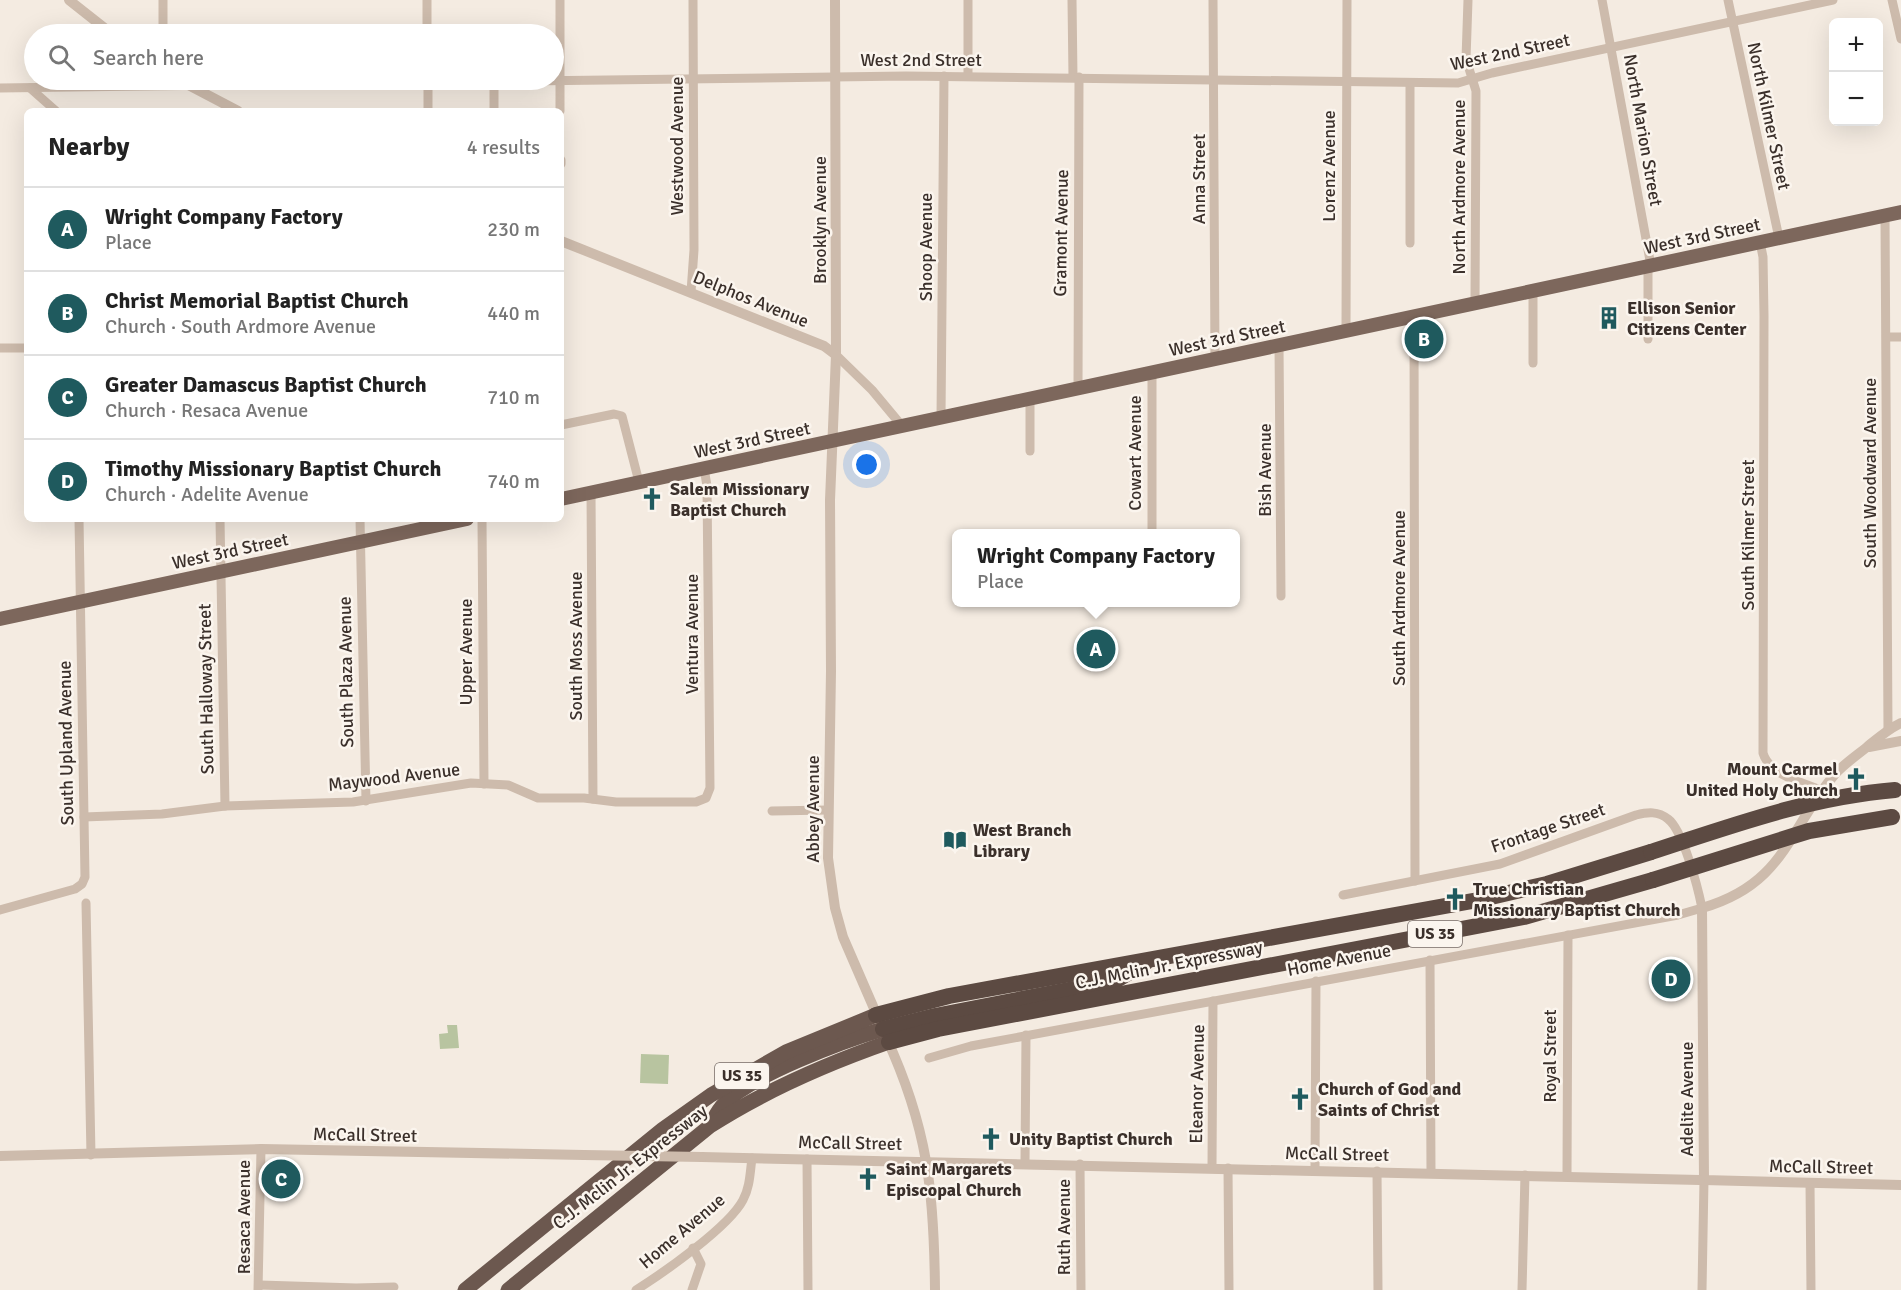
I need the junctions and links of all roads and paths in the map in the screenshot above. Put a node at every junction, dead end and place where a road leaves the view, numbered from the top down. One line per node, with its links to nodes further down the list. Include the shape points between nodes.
1 (69, 0): 17 (street)
2 (163, 0): 18 (street)
3 (427, 0): 19 (street)
4 (560, 0): 20 (street)
5 (693, 0): 27 (street, Westwood Avenue)
6 (835, 0): 25 (street, Brooklyn Avenue)
7 (968, 0): 24 (street)
8 (1072, 0): 26 (street, Gramont Avenue)
9 (1213, 0): 30 (street, Anna Street)
10 (1347, 0): 31 (street, Lorenz Avenue)
11 (1468, 0): 28 (street, North Ardmore Avenue, via 1466,59)
12 (1602, 0): 22 (street, North Marion Street)
13 (1728, 0): 16 (street, North Kilmer Street)
14 (1833, 0): 16 (street, West 2nd Street)
15 (1892, 0): 21 (street)
16 (1732, 21): 22 (street, West 2nd Street); 47 (street, North Kilmer Street)
17 (99, 24)
18 (163, 24)
19 (427, 24)
20 (560, 24)
21 (1901, 39)
22 (1611, 47): 28 (street, West 2nd Street); 51 (street, North Marion Street)
23 (944, 76): 24 (street, West 2nd Street); 25 (street, West 2nd Street); 69 (street, Shoop Avenue)
24 (968, 76): 26 (street, West 2nd Street)
25 (836, 77): 27 (street, West 2nd Street); 63 (street, Brooklyn Avenue)
26 (1076, 77): 30 (street, West 2nd Street); 67 (street, Gramont Avenue)
27 (693, 78): 29 (street, West 2nd Street); 52 (street, Westwood Avenue)
28 (1473, 79): 32 (street, West 2nd Street, via 1458,83); 54 (street, North Ardmore Avenue)
29 (564, 80)
30 (1215, 80): 31 (street, West 2nd Street); 64 (street, Anna Street)
31 (1346, 81): 32 (street, West 2nd Street); 56 (street, Lorenz Avenue)
32 (1410, 82): 50 (street)
33 (0, 88): 34 (street, West 2nd Street)
34 (24, 88)
35 (32, 90): 40 (street)
36 (198, 90): 41 (street)
37 (428, 90): 42 (street)
38 (494, 90): 43 (street)
39 (560, 90): 44 (street)
40 (53, 108)
41 (232, 108)
42 (428, 108)
43 (494, 108)
44 (560, 108)
45 (1901, 212): 46 (main road, West 3rd Street)
46 (1885, 216): 47 (main road, West 3rd Street); 57 (street, South Woodward Avenue)
47 (1779, 238): 49 (main road, West 3rd Street)
48 (564, 242): 52 (street, Delphos Avenue)
49 (1760, 242): 51 (main road, West 3rd Street); 95 (street, South Kilmer Street, via 1764,316 1763,753 1773,769)
50 (1410, 243)
51 (1650, 266): 53 (main road, West 3rd Street); 59 (street, North Marion Street)
52 (691, 291): 63 (street, Delphos Avenue, via 824,346)
53 (1533, 291): 54 (main road, West 3rd Street); 65 (street)
54 (1475, 303): 55 (main road, West 3rd Street)
55 (1414, 316): 56 (main road, West 3rd Street); 104 (street, South Ardmore Avenue)
56 (1346, 331): 60 (main road, West 3rd Street)
57 (1887, 337): 58 (street); 90 (street, South Woodward Avenue)
58 (1901, 337)
59 (1648, 339)
60 (1280, 345): 64 (main road, West 3rd Street); 86 (street, Bish Avenue)
61 (0, 348): 62 (street)
62 (24, 348)
63 (836, 355): 71 (street, Delphos Avenue); 72 (street, Brooklyn Avenue)
64 (1215, 359): 66 (main road, West 3rd Street)
65 (1533, 363)
66 (1152, 372): 67 (main road, West 3rd Street); 83 (street, Cowart Avenue)
67 (1078, 388): 68 (main road, West 3rd Street)
68 (1030, 399): 69 (main road, West 3rd Street); 73 (street)
69 (941, 418): 71 (main road, West 3rd Street)
70 (564, 424): 75 (street, via 614,414 622,416)
71 (902, 426): 72 (main road, West 3rd Street)
72 (832, 441): 74 (main road, West 3rd Street); 100 (street, Abbey Avenue)
73 (1029, 451)
74 (704, 468): 75 (main road, West 3rd Street); 96 (street, Ventura Avenue, via 709,618 710,788)
75 (639, 482): 76 (main road, West 3rd Street)
76 (591, 492): 77 (main road, West 3rd Street); 97 (street, South Moss Avenue)
77 (564, 498)
78 (79, 522): 87 (street, South Upland Avenue)
79 (220, 522): 85 (street, South Halloway Street)
80 (360, 522): 84 (street, South Plaza Avenue)
81 (482, 522): 93 (street, Upper Avenue)
82 (428, 523): 84 (main road, West 3rd Street)
83 (1152, 529)
84 (360, 542): 85 (main road, West 3rd Street); 98 (street, South Plaza Avenue)
85 (221, 572): 87 (main road, West 3rd Street); 99 (street, South Halloway Street)
86 (1281, 596)
87 (81, 602): 88 (main road, West 3rd Street); 102 (street, South Upland Avenue)
88 (0, 619)
89 (1901, 723): 90 (street, Home Avenue)
90 (1888, 730): 92 (street, Home Avenue)
91 (1901, 741): 92 (street, Home Avenue)
92 (1866, 748): 95 (street, Home Avenue, via 1847,762)
93 (484, 784): 97 (street, Maywood Avenue, via 517,787 538,798); 98 (street, Maywood Avenue, via 452,784)
94 (1898, 790): 113 (highway, C.J. Mclin Jr. Expressway / US 35, bridge, via 1844,795 1792,807 1502,895 1151,959 1115,981)
95 (1823, 791): 107 (street, Home Avenue, via 1787,849 1766,874 1735,897)
96 (706, 798): 97 (street, Maywood Avenue, via 639,802)
97 (593, 799)
98 (366, 801): 99 (street, Maywood Avenue)
99 (225, 806): 102 (street, Maywood Avenue, via 162,814)
100 (828, 810): 101 (street); 113 (street, Abbey Avenue, via 828,858 835,908 853,965)
101 (772, 811)
102 (84, 817): 108 (street, South Upland Avenue, via 82,884)
103 (1897, 817): 113 (highway, C.J. Mclin Jr. Expressway / US 35, bridge, via 1809,831 1524,917 950,1026)
104 (1415, 881): 105 (street, Frontage Street); 107 (street, Frontage Street, via 1519,859 1636,815 1654,812 1667,818 1677,831)
105 (1343, 895)
106 (86, 903): 117 (street)
107 (1702, 908): 109 (street, Home Avenue); 131 (street, Adelite Avenue)
108 (0, 910)
109 (1568, 935): 110 (street, Home Avenue); 130 (street, Royal Street)
110 (1430, 960): 111 (street, Home Avenue); 128 (street)
111 (1316, 981): 112 (street, Home Avenue); 126 (street)
112 (1213, 1001): 114 (street, Home Avenue); 124 (street, Eleanor Avenue)
113 (883, 1029): 121 (street, Abbey Avenue, via 911,1094); 137 (highway, C.J. Mclin Jr. Expressway / US 35, via 817,1038 711,1095); 138 (highway, C.J. Mclin Jr. Expressway, via 808,1057 723,1104 710,1126)
114 (1026, 1035): 115 (street, Home Avenue); 122 (street)
115 (928, 1058)
116 (261, 1149): 117 (street, McCall Street); 119 (street, McCall Street, bridge); 136 (street, Resaca Avenue)
117 (91, 1155): 118 (street, McCall Street)
118 (0, 1156)
119 (752, 1158): 120 (street, McCall Street); 134 (street, Home Avenue, via 750,1179 735,1212)
120 (807, 1160): 121 (street, McCall Street); 141 (street)
121 (927, 1160): 122 (street, McCall Street); 142 (street, Abbey Avenue)
122 (1025, 1163): 123 (street, McCall Street)
123 (1080, 1164): 124 (street, McCall Street); 143 (street, Ruth Avenue)
124 (1212, 1167): 125 (street, McCall Street)
125 (1228, 1168): 126 (street, McCall Street); 144 (street)
126 (1315, 1170): 127 (street, McCall Street)
127 (1377, 1171): 128 (street, McCall Street); 145 (street)
128 (1431, 1173): 129 (street, McCall Street)
129 (1525, 1175): 130 (street, McCall Street); 146 (street)
130 (1567, 1176): 131 (street, McCall Street)
131 (1702, 1180): 132 (street, McCall Street); 147 (street, Adelite Avenue)
132 (1810, 1183): 133 (street, McCall Street); 148 (street)
133 (1901, 1185)
134 (693, 1248): 139 (street, Home Avenue); 140 (street, via 700,1264)
135 (394, 1287): 136 (street)
136 (259, 1288)
137 (465, 1290)
138 (508, 1290)
139 (636, 1290)
140 (692, 1290)
141 (808, 1290)
142 (935, 1290)
143 (1081, 1290)
144 (1229, 1290)
145 (1378, 1290)
146 (1522, 1290)
147 (1702, 1290)
148 (1811, 1290)

